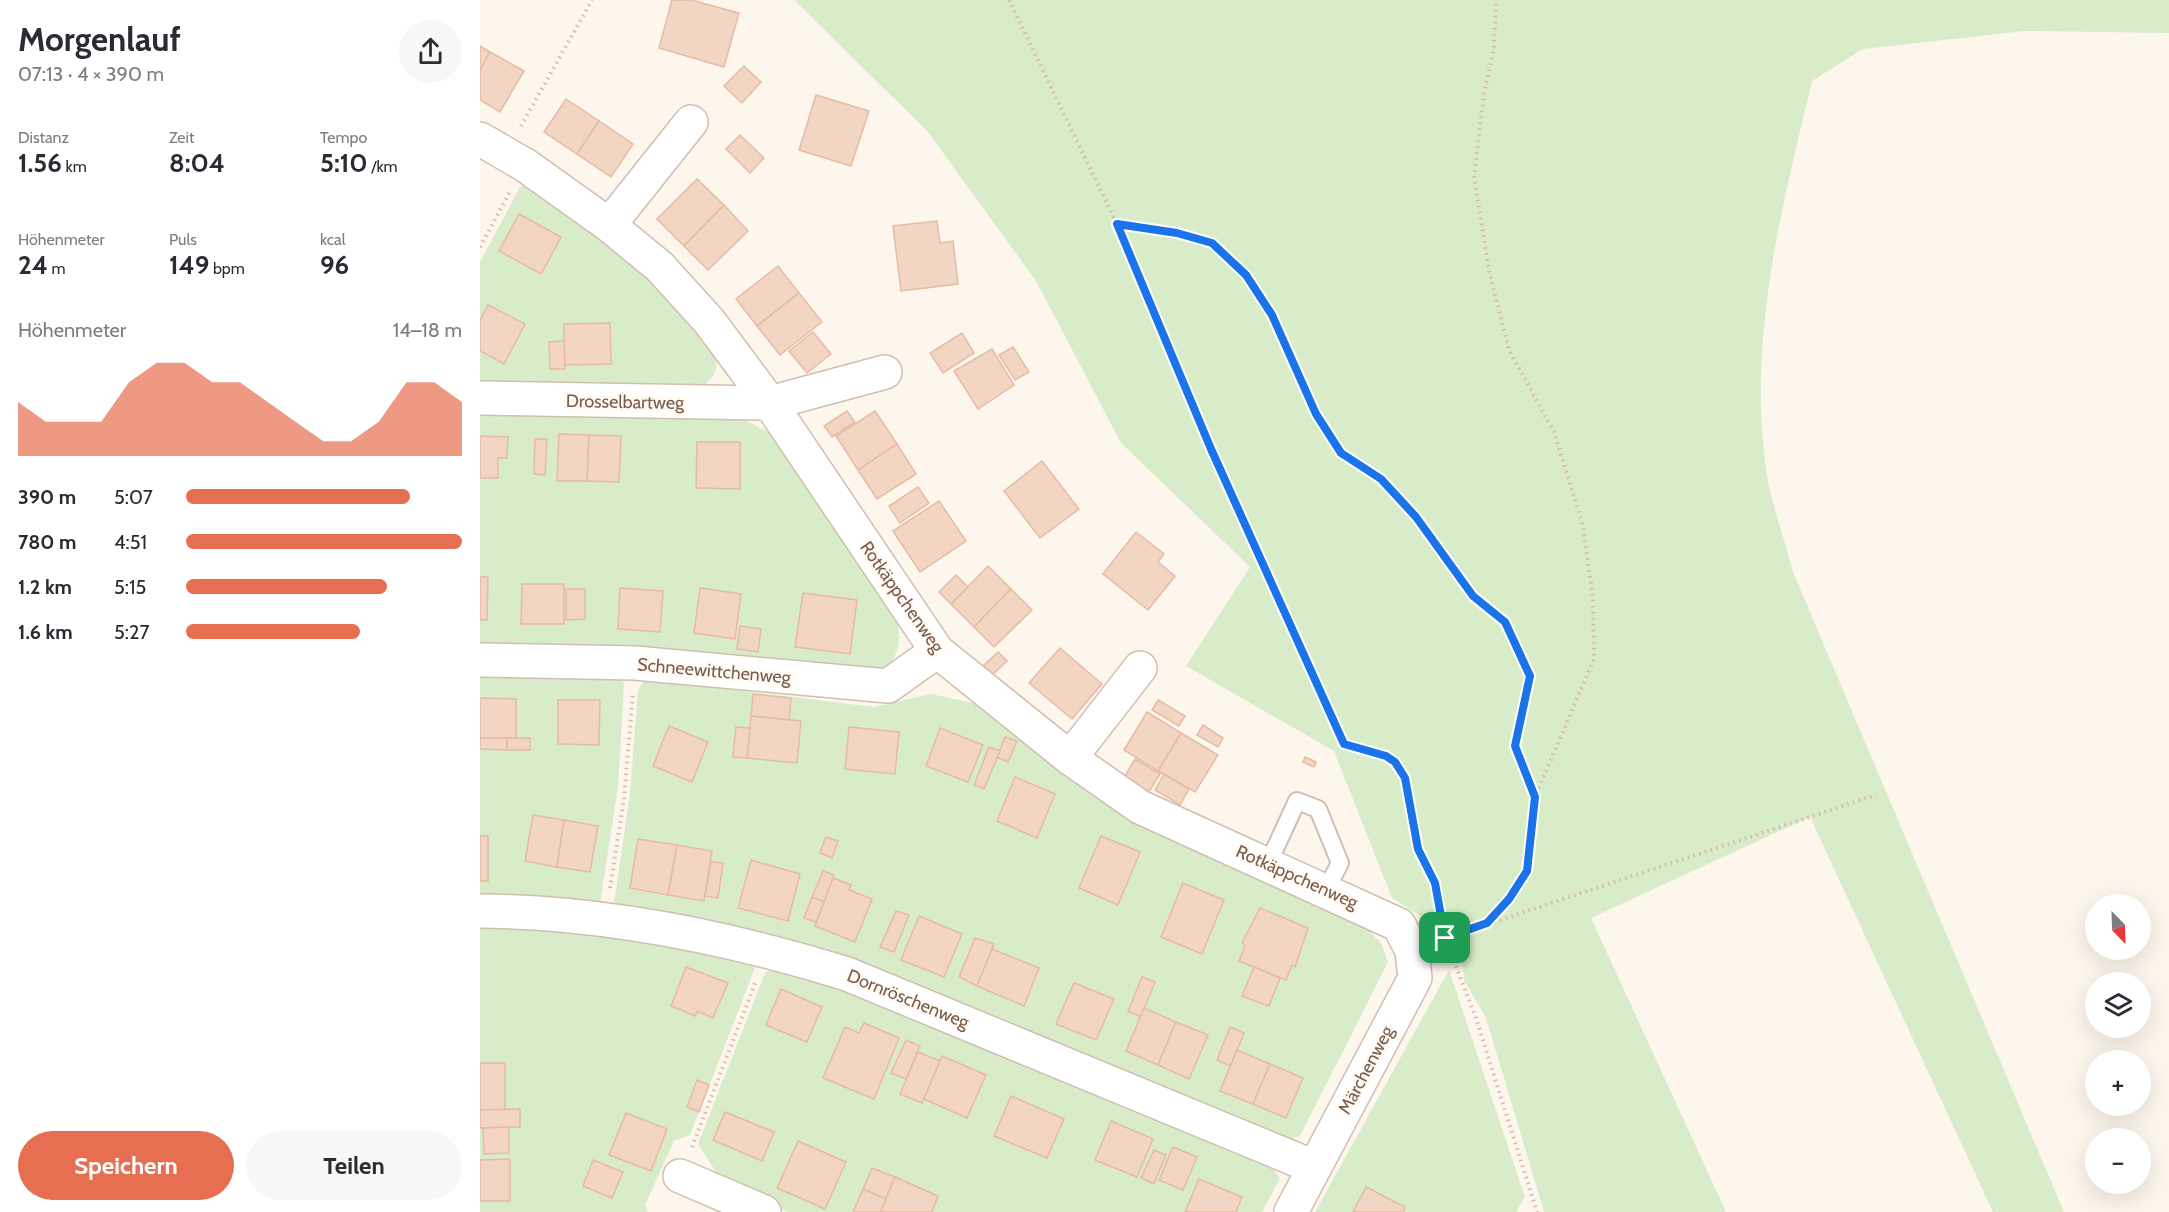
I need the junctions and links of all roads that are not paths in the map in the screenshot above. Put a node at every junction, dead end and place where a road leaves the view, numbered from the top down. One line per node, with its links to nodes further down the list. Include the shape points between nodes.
1 (692, 122): 3 (street)
2 (504, 152): 3 (street, Rotkäppchenweg)
3 (609, 225): 6 (street, Rotkäppchenweg, via 660,267 709,321)
4 (885, 372): 6 (street)
5 (480, 398): 6 (street, Drosselbartweg)
6 (770, 403): 7 (street, Rotkäppchenweg)
7 (937, 651): 8 (street, Schneewittchenweg, via 888,687 635,663); 10 (street, Rotkäppchenweg)
8 (480, 660)
9 (1140, 668): 10 (street)
10 (1070, 758): 11 (street, Rotkäppchenweg, via 1140,807)
11 (1268, 864): 12 (street, Rotkäppchenweg); 12 (lane, via 1297,801 1318,809 1340,863)
12 (1326, 890): 14 (street, Rotkäppchenweg)
13 (480, 911): 15 (street, Dornröschenweg, via 606,919 769,950 847,974)
14 (1405, 938): 15 (street, Märchenweg, via 1415,978)
15 (1314, 1167): 18 (street, Märchenweg)
16 (680, 1176): 17 (street)
17 (764, 1212)
18 (1291, 1212)

